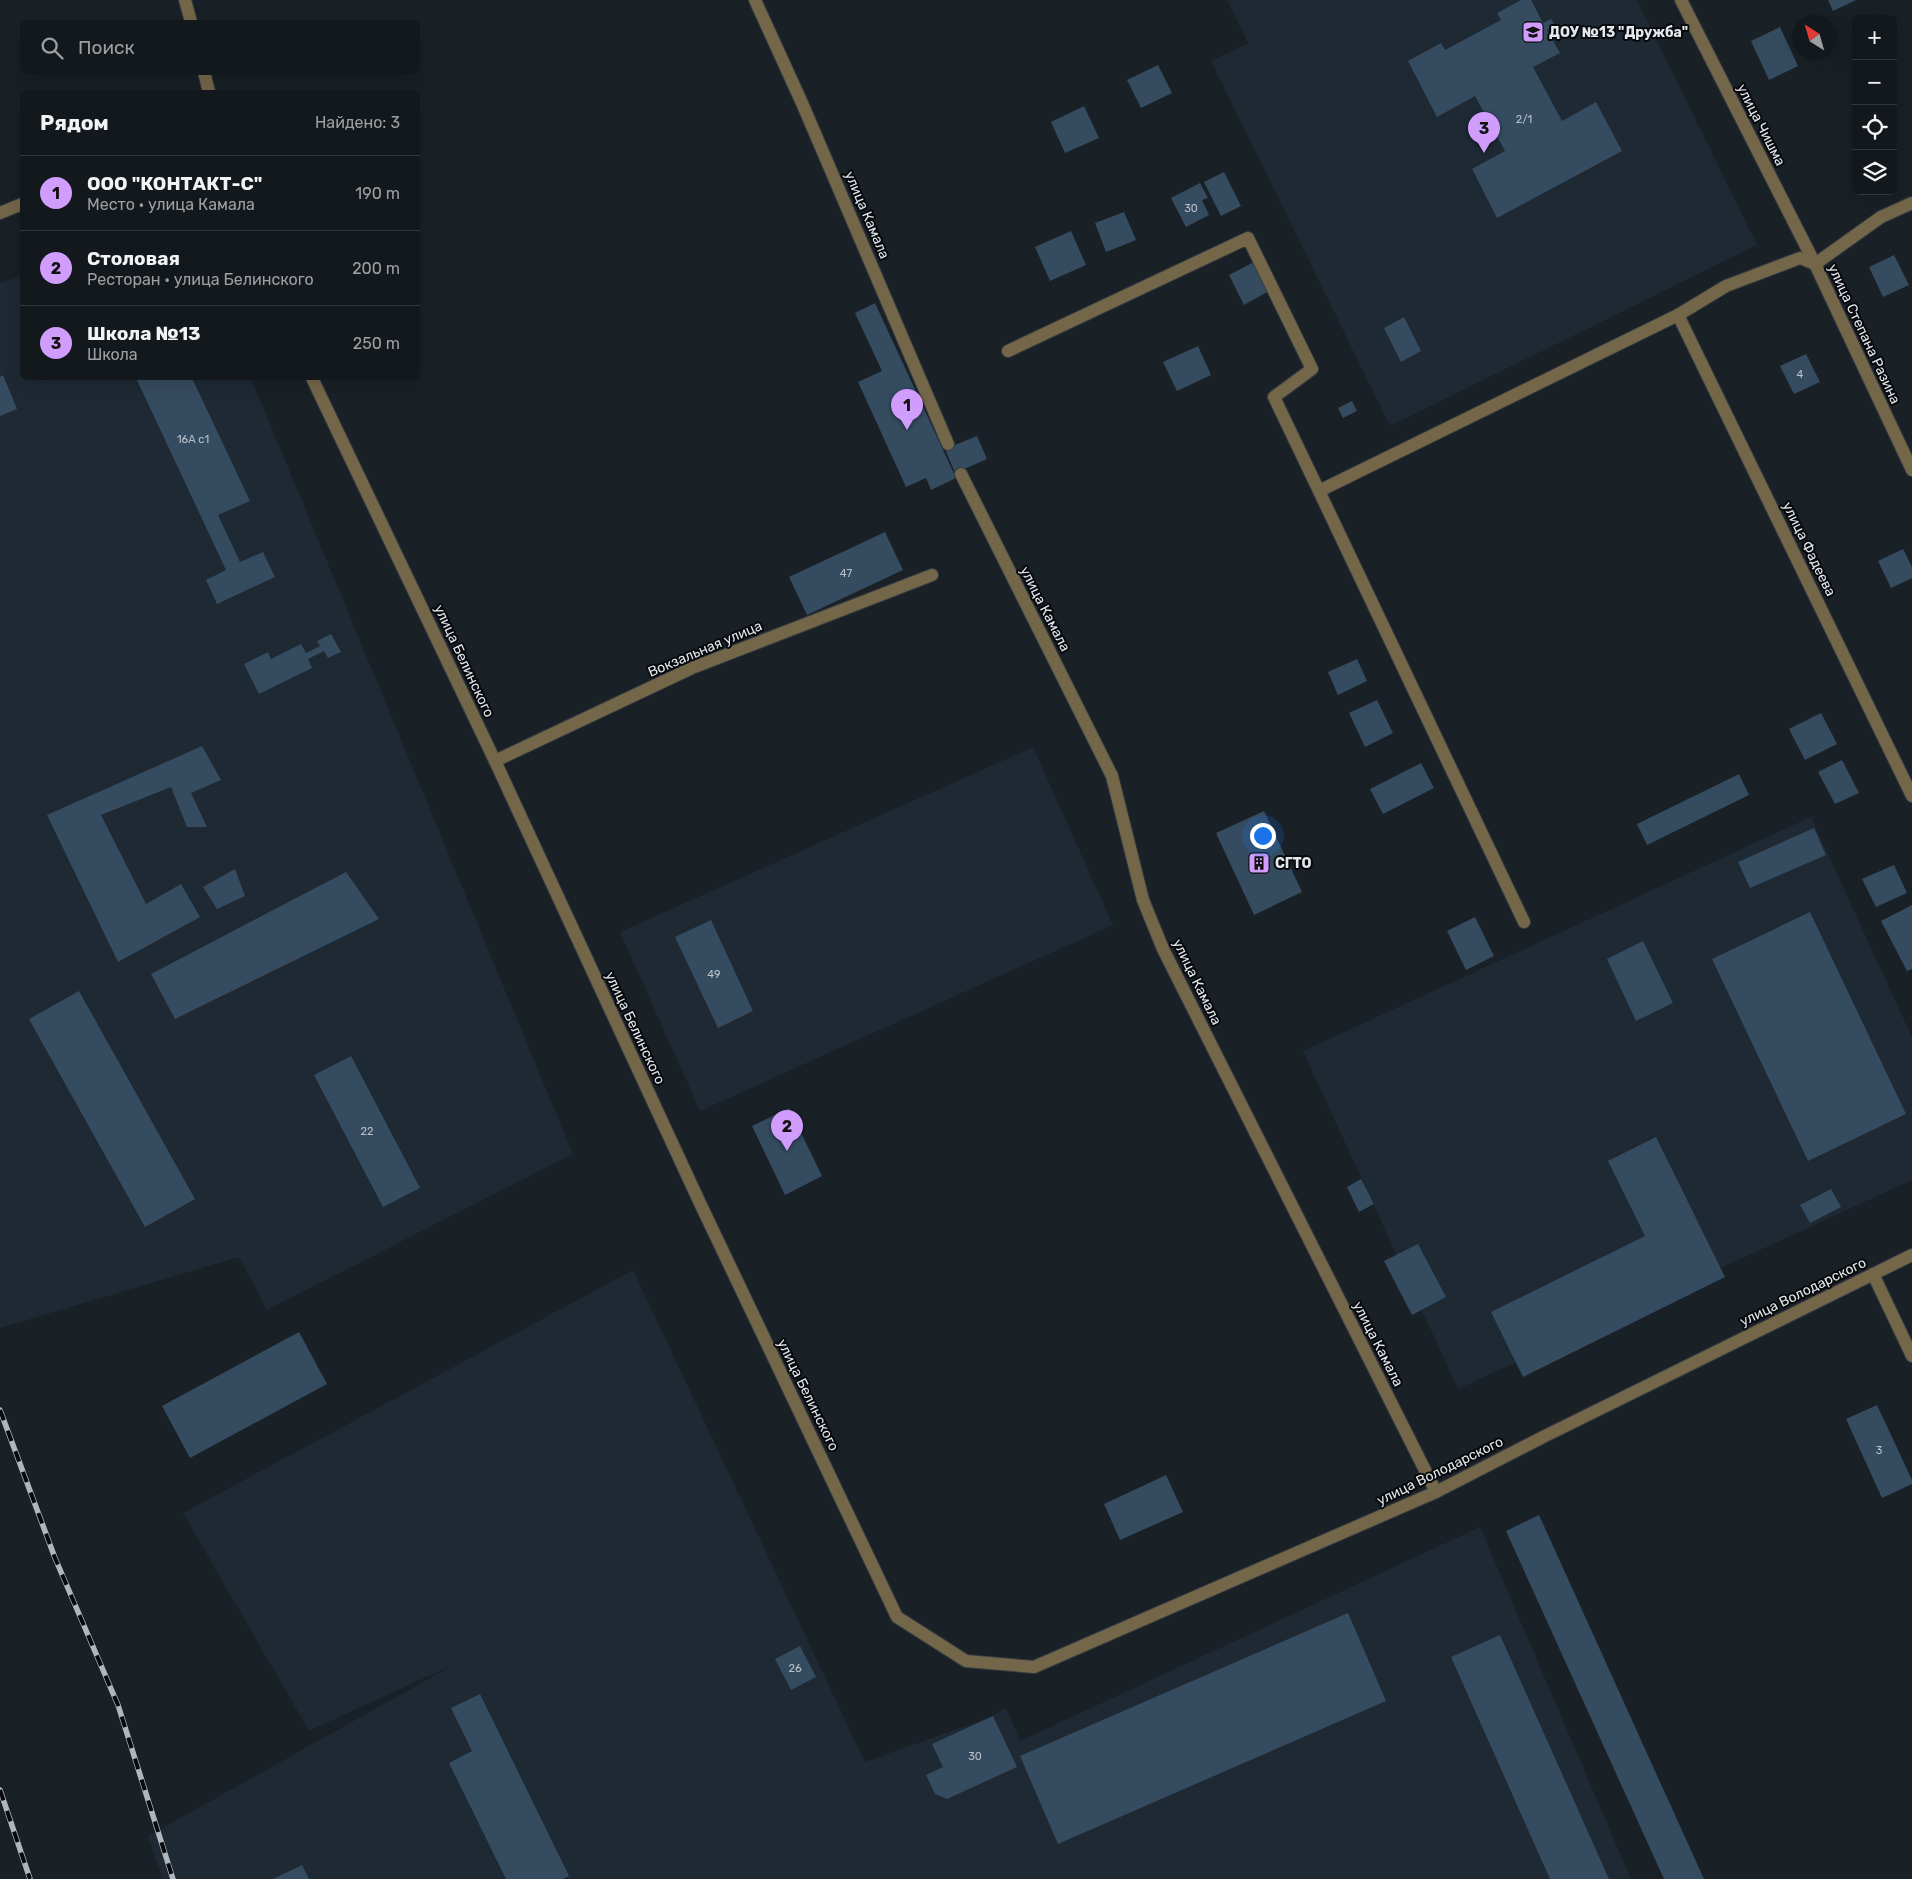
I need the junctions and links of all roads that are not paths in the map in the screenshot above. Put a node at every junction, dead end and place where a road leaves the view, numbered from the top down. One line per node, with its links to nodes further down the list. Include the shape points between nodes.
1 (185, 0): 4 (street)
2 (755, 0): 14 (street, улица Камала)
3 (1681, 0): 10 (street, улица Чишма)
4 (190, 20)
5 (205, 75): 6 (street)
6 (208, 90)
7 (1912, 203): 10 (street, via 1881,217)
8 (20, 205): 9 (street)
9 (0, 213)
10 (1814, 264): 11 (street, via 1800,258 1726,286); 15 (street, улица Степана Разина)
11 (1678, 315): 17 (street); 20 (street, улица Фадеева)
12 (1008, 350): 17 (street, via 1248,238 1312,369 1274,397)
13 (313, 380): 19 (street, улица Белинского)
14 (948, 444)
15 (1912, 470)
16 (961, 474): 25 (street, улица Камала, via 1112,776 1143,900 1163,949)
17 (1319, 491): 21 (street)
18 (932, 575): 19 (street, Вокзальная улица, via 692,668)
19 (495, 761): 26 (street, улица Белинского, via 699,1202 897,1617)
20 (1912, 796)
21 (1524, 922)
22 (1912, 1255): 23 (street, улица Володарского)
23 (1873, 1274): 24 (street); 25 (street, улица Володарского)
24 (1912, 1356)
25 (1436, 1492): 26 (street, улица Володарского, via 1034,1667)
26 (966, 1661)

